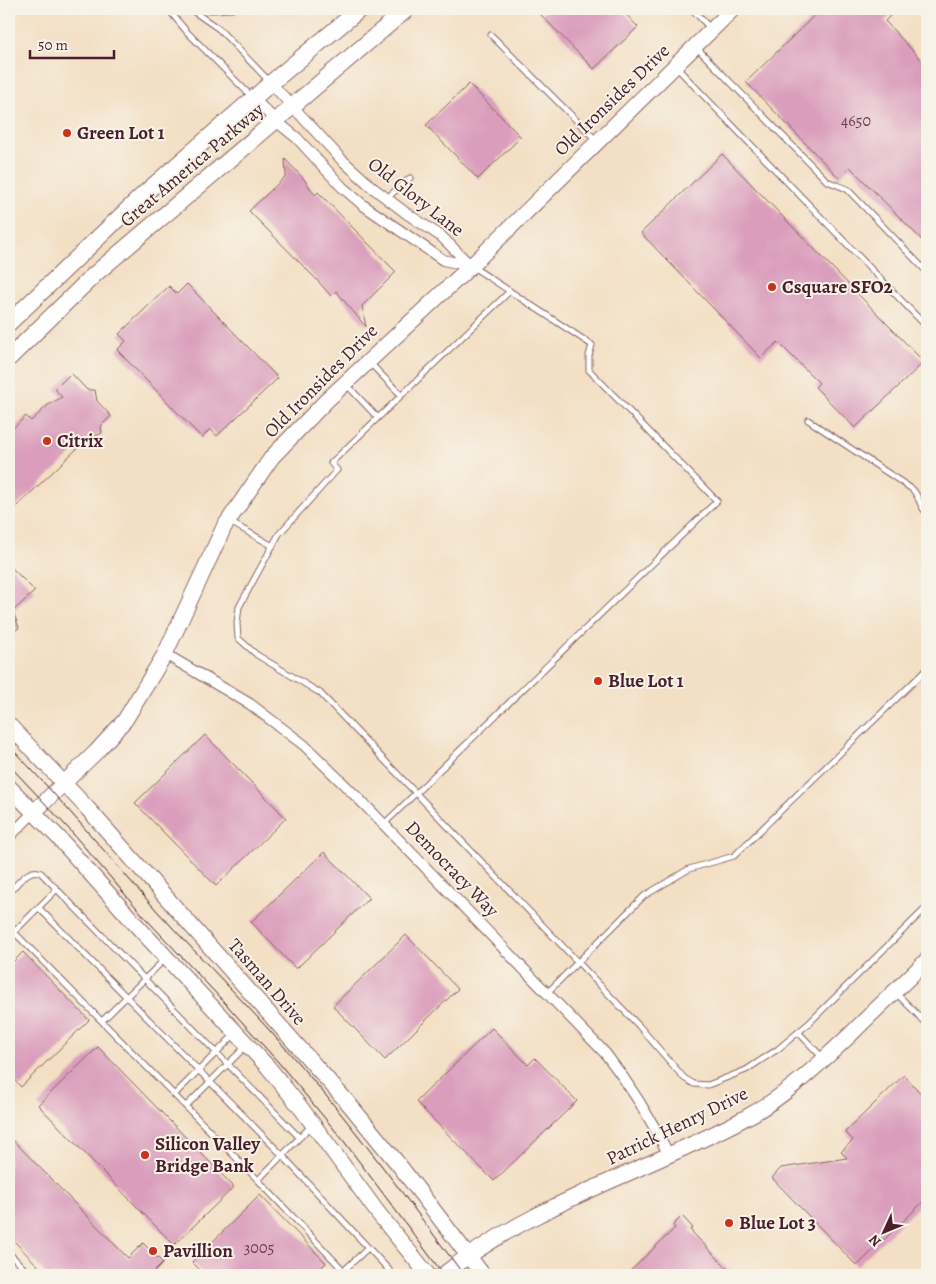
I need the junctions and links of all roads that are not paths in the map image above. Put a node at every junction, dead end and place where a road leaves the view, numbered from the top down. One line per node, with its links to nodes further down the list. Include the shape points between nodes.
1 (168, 9): 14 (lane)
2 (190, 9): 13 (lane, via 219,29)
3 (194, 9): 4 (lane)
4 (232, 9)
5 (360, 9): 13 (main road, Great America Parkway)
6 (407, 9): 15 (main road, Great America Parkway)
7 (692, 9): 9 (lane)
8 (733, 9): 9 (street, Old Ironsides Drive)
9 (712, 30): 11 (street, Old Ironsides Drive)
10 (491, 36): 17 (lane)
11 (696, 46): 12 (street, Old Ironsides Drive); 21 (lane, via 827,181 847,190)
12 (675, 66): 17 (street, Old Ironsides Drive); 24 (lane)
13 (271, 83): 14 (main road, Great America Parkway); 15 (street, Old Glory Lane)
14 (253, 98): 16 (street, Old Glory Lane); 23 (main road, Great America Parkway, via 145,193)
15 (293, 107): 16 (main road, Great America Parkway); 19 (street, Old Glory Lane, via 341,159)
16 (276, 121): 20 (street, Old Glory Lane, via 363,205 443,260); 25 (main road, Great America Parkway, via 100,268)
17 (598, 142): 20 (street, Old Ironsides Drive)
18 (410, 178): 19 (lane)
19 (387, 198): 20 (street, Old Glory Lane, via 442,237)
20 (471, 266): 22 (lane); 26 (street, Old Ironsides Drive)
21 (927, 272)
22 (510, 291): 28 (lane); 39 (lane, via 592,345 589,370 716,501)
23 (9, 323)
24 (927, 327)
25 (9, 358)
26 (368, 361): 27 (street, Old Ironsides Drive); 28 (lane)
27 (345, 383): 29 (lane); 32 (street, Old Ironsides Drive, via 272,457)
28 (401, 395): 29 (lane)
29 (378, 418): 33 (lane, via 331,463 338,470 279,534)
30 (808, 420): 31 (lane, via 912,489 918,494 922,510)
31 (927, 513)
32 (228, 521): 33 (lane); 34 (street, Old Ironsides Drive)
33 (273, 546): 39 (lane, via 239,607 238,638 257,655 320,693)
34 (165, 654): 37 (street, Old Ironsides Drive, via 125,720); 41 (street, Democracy Way, via 270,718 304,745)
35 (927, 669): 51 (lane, via 734,856 689,868 644,896)
36 (9, 725): 37 (street, Tasman Drive)
37 (64, 783): 40 (street, Old Ironsides Drive); 77 (street, Tasman Drive, via 367,1126)
38 (9, 787): 40 (street)
39 (415, 793): 41 (lane); 51 (lane)
40 (34, 812): 42 (street, Old Ironsides Drive); 49 (street)
41 (384, 824): 54 (street, Democracy Way)
42 (9, 837)
43 (57, 890): 44 (lane, via 37,871 27,874); 45 (lane); 52 (lane)
44 (9, 892)
45 (39, 908): 47 (lane); 55 (lane)
46 (927, 908): 61 (lane)
47 (14, 932): 48 (lane); 58 (lane)
48 (9, 937)
49 (167, 957): 52 (lane); 60 (street)
50 (927, 960): 53 (street, Patrick Henry Drive)
51 (577, 963): 54 (lane); 61 (lane, via 684,1078 694,1084 708,1085 746,1070)
52 (144, 980): 55 (lane); 63 (lane)
53 (894, 992): 57 (lane); 64 (street, Patrick Henry Drive)
54 (547, 993): 72 (street, Democracy Way, via 605,1052 648,1112)
55 (127, 996): 58 (lane); 66 (lane)
56 (927, 1013): 57 (lane)
57 (922, 1019): 59 (lane)
58 (102, 1020): 68 (lane)
59 (927, 1024)
60 (237, 1032): 62 (street); 63 (lane)
61 (798, 1032): 64 (lane)
62 (248, 1044): 65 (lane); 70 (street)
63 (216, 1053): 65 (lane); 66 (lane)
64 (824, 1060): 72 (street, Patrick Henry Drive, via 764,1107)
65 (227, 1065): 67 (lane); 71 (lane)
66 (199, 1070): 67 (lane); 68 (lane)
67 (210, 1082): 69 (lane); 73 (lane)
68 (175, 1094): 69 (lane)
69 (186, 1106): 74 (lane)
70 (313, 1124): 71 (lane); 81 (street, via 372,1206)
71 (299, 1137): 73 (lane)
72 (669, 1154): 77 (street, Patrick Henry Drive, via 554,1206)
73 (282, 1155): 74 (lane); 75 (lane)
74 (258, 1180): 78 (lane)
75 (368, 1248): 78 (lane); 80 (lane, via 389,1270)
76 (9, 1253): 79 (lane)
77 (469, 1257): 82 (street, Patrick Henry Drive); 83 (street, Tasman Drive)
78 (342, 1273)
79 (30, 1275)
80 (383, 1275)
81 (428, 1275)
82 (443, 1275)
83 (483, 1275)

